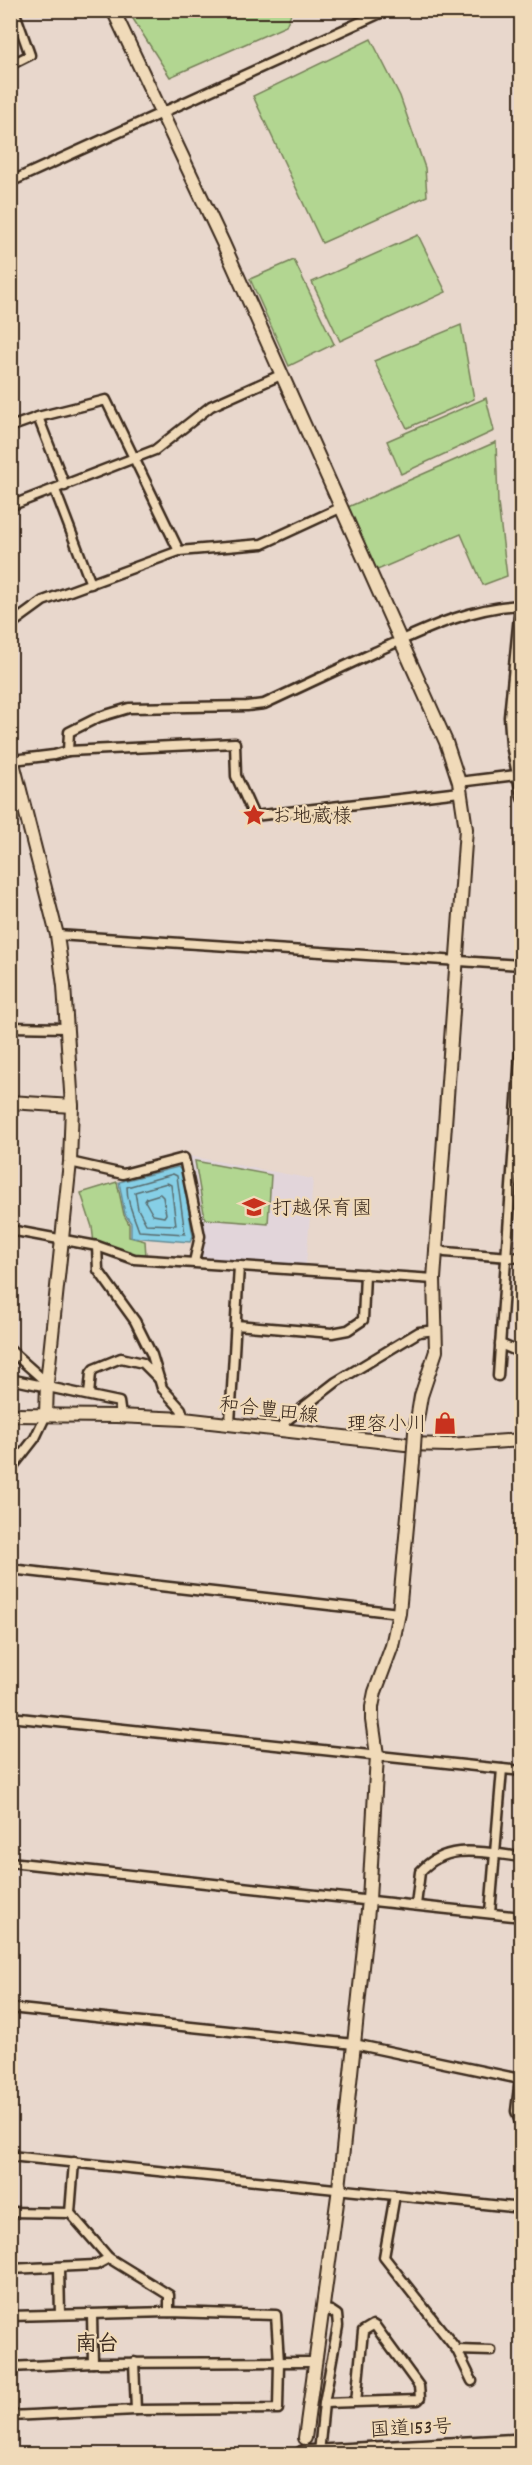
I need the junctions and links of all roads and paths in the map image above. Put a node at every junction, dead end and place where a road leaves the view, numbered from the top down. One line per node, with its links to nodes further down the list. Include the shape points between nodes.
1 (14, 10): 4 (street, via 30,55)
2 (113, 10): 5 (street)
3 (387, 10): 5 (street)
4 (10, 65)
5 (161, 114): 6 (street); 7 (street)
6 (10, 182)
7 (282, 374): 10 (street, via 211,406 154,450); 14 (street)
8 (38, 417): 9 (street); 10 (street, via 106,400); 11 (street)
9 (10, 427)
10 (135, 458): 11 (street); 15 (street)
11 (65, 486): 12 (street)
12 (55, 490): 13 (street); 16 (street)
13 (10, 506)
14 (340, 508): 15 (street, via 262,544); 19 (street)
15 (179, 551): 16 (street)
16 (91, 584): 18 (street, via 43,601)
17 (521, 605): 19 (street, via 485,608); 22 (street, via 509,717)
18 (10, 625)
19 (399, 641): 20 (street, via 264,704 129,708 99,717 69,732); 23 (street, via 446,742)
20 (68, 750): 21 (street, via 54,755); 23 (street, via 235,743 236,776 254,816)
21 (12, 756): 24 (street)
22 (516, 775): 23 (street); 25 (street)
23 (459, 787): 27 (street, via 466,829)
24 (16, 792): 26 (street)
25 (522, 798)
26 (57, 935): 27 (street); 31 (street)
27 (456, 962): 28 (street); 39 (street)
28 (522, 965)
29 (10, 1027): 31 (street)
30 (522, 1027): 34 (street)
31 (68, 1028): 33 (street)
32 (10, 1102): 33 (street)
33 (72, 1106): 35 (street)
34 (519, 1110): 40 (street)
35 (70, 1162): 37 (street); 42 (street, via 123,1174 184,1158 200,1236)
36 (10, 1230): 37 (street)
37 (61, 1239): 38 (street); 54 (street)
38 (97, 1246): 42 (street, via 134,1259); 52 (street, via 98,1270 135,1321 152,1355)
39 (435, 1249): 40 (street); 45 (street)
40 (506, 1257): 41 (street); 48 (street)
41 (522, 1258)
42 (194, 1262): 43 (street)
43 (239, 1266): 44 (street); 46 (street)
44 (365, 1274): 45 (street); 46 (street, via 363,1320 348,1330 332,1333)
45 (434, 1279): 47 (street)
46 (236, 1325): 60 (street)
47 (436, 1330): 61 (street, via 419,1332 336,1382 286,1420); 65 (street, bridge, via 436,1351 421,1396 415,1432)
48 (500, 1344): 50 (street); 51 (street)
49 (10, 1350): 54 (street)
50 (522, 1350)
51 (498, 1376)
52 (158, 1378): 55 (street, via 143,1363 122,1358 91,1373); 59 (street, via 166,1395 181,1408)
53 (10, 1379): 54 (street)
54 (47, 1384): 55 (street); 57 (street)
55 (89, 1395): 58 (street, via 119,1402)
56 (10, 1415): 57 (street, 和合豊田線)
57 (46, 1415): 58 (street, 和合豊田線); 63 (street)
58 (121, 1416): 59 (street, 和合豊田線)
59 (184, 1419): 60 (street, 和合豊田線)
60 (230, 1424): 61 (street, 和合豊田線)
61 (279, 1430): 62 (street, 和合豊田線, via 405,1444)
62 (522, 1440)
63 (10, 1470)
64 (10, 1569): 65 (street)
65 (399, 1613): 67 (street, via 372,1707)
66 (10, 1717): 67 (street)
67 (377, 1755): 68 (street); 73 (street)
68 (502, 1769): 69 (street); 70 (street)
69 (522, 1771)
70 (495, 1854): 71 (street); 74 (street, via 458,1850 437,1857 420,1872); 75 (street)
71 (522, 1857)
72 (10, 1862): 73 (street)
73 (369, 1900): 74 (street); 78 (street)
74 (416, 1905): 75 (street)
75 (490, 1913): 76 (street)
76 (522, 1917)
77 (10, 2008): 78 (street)
78 (354, 2044): 79 (street, via 520,2079 516,2111); 82 (street)
79 (522, 2128)
80 (10, 2156): 81 (street)
81 (74, 2162): 82 (street); 86 (street)
82 (339, 2188): 83 (street); 90 (street)
83 (395, 2195): 84 (street); 95 (street, via 384,2257)
84 (522, 2208)
85 (10, 2212): 86 (street)
86 (70, 2213): 87 (street)
87 (110, 2258): 88 (street, via 96,2265); 91 (street, via 169,2295)
88 (59, 2268): 89 (street); 92 (street)
89 (10, 2269)
90 (324, 2309): 99 (street); 104 (street, via 337,2315 338,2326)
91 (169, 2312): 93 (street); 98 (street, via 276,2315)
92 (60, 2314): 93 (street); 94 (street)
93 (92, 2315): 100 (street)
94 (10, 2316)
95 (458, 2350): 96 (street); 102 (street)
96 (491, 2352)
97 (134, 2362): 98 (street); 100 (street); 105 (street)
98 (279, 2362): 99 (street); 105 (street, via 278,2409)
99 (316, 2362): 107 (street)
100 (93, 2363): 101 (street)
101 (10, 2367)
102 (472, 2381)
103 (356, 2402): 103 (street, via 420,2398 419,2386 373,2325 363,2331); 104 (street)
104 (324, 2403): 109 (street)
105 (136, 2410): 106 (street)
106 (10, 2416)
107 (305, 2438)
108 (522, 2442): 109 (highway, 国道153号)
109 (319, 2453): 110 (highway, 国道153号)
110 (303, 2454)

